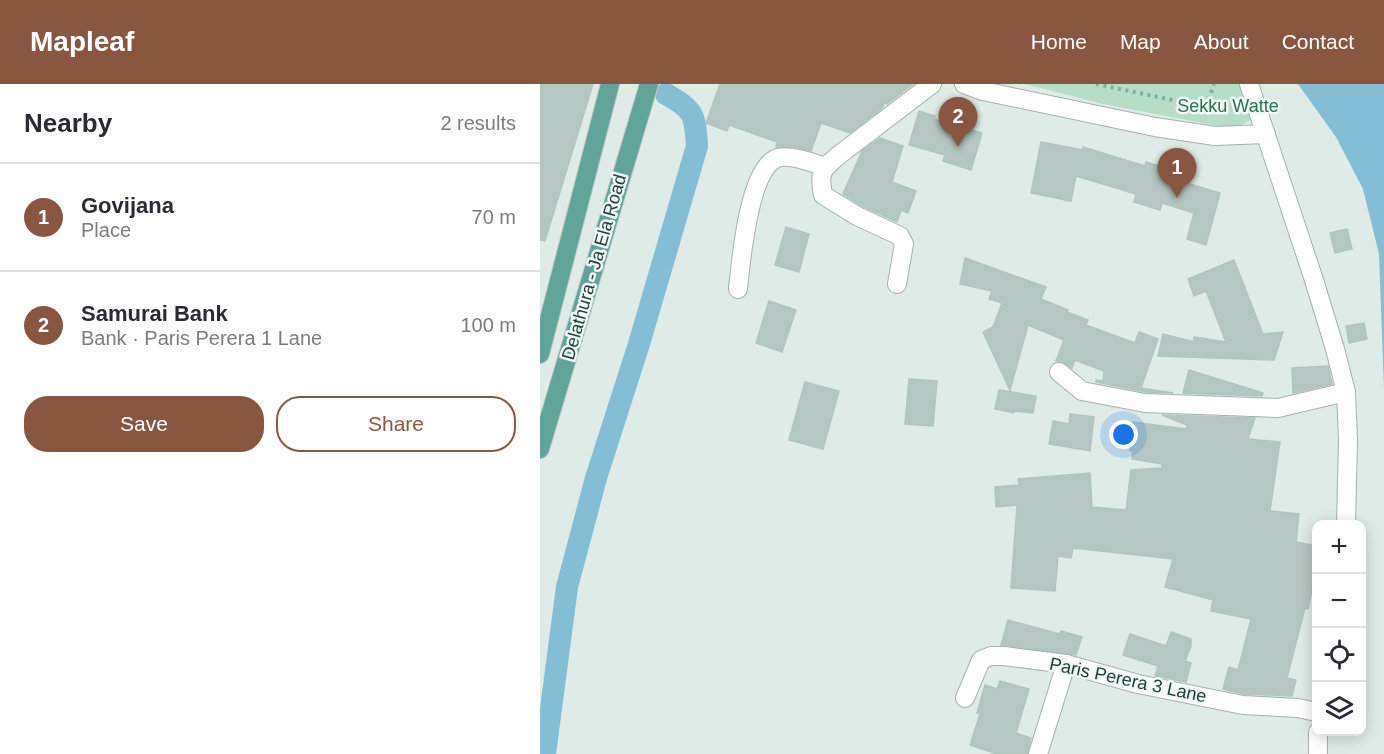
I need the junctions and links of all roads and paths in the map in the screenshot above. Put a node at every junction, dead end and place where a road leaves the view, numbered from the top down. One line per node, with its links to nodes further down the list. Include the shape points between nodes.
1 (610, 84): 12 (main road, Delathura - Ja Ela Road)
2 (649, 84): 15 (main road, Delathura - Ja Ela Road)
3 (932, 84): 9 (street)
4 (964, 84): 8 (street, via 1155,127 1215,136)
5 (1096, 84): 6 (path, via 1206,107)
6 (1214, 84)
7 (1249, 84): 8 (street)
8 (1266, 134): 14 (street)
9 (825, 167): 10 (street, via 820,177 823,195 900,236 904,244); 11 (street, via 786,157 776,158 763,172 746,221)
10 (897, 284)
11 (738, 290)
12 (540, 354)
13 (1059, 372): 14 (street, via 1082,392 1145,403 1278,408)
14 (1346, 392): 16 (street)
15 (540, 449)
16 (1346, 520)
17 (1066, 664): 18 (street, Paris Perera 3 Lane, via 991,656 981,660); 19 (street, Paris Perera 3 Lane, via 1138,684 1243,705); 21 (street)
18 (965, 698)
19 (1312, 711)
20 (1318, 736): 22 (street)
21 (1038, 754)
22 (1318, 754)

